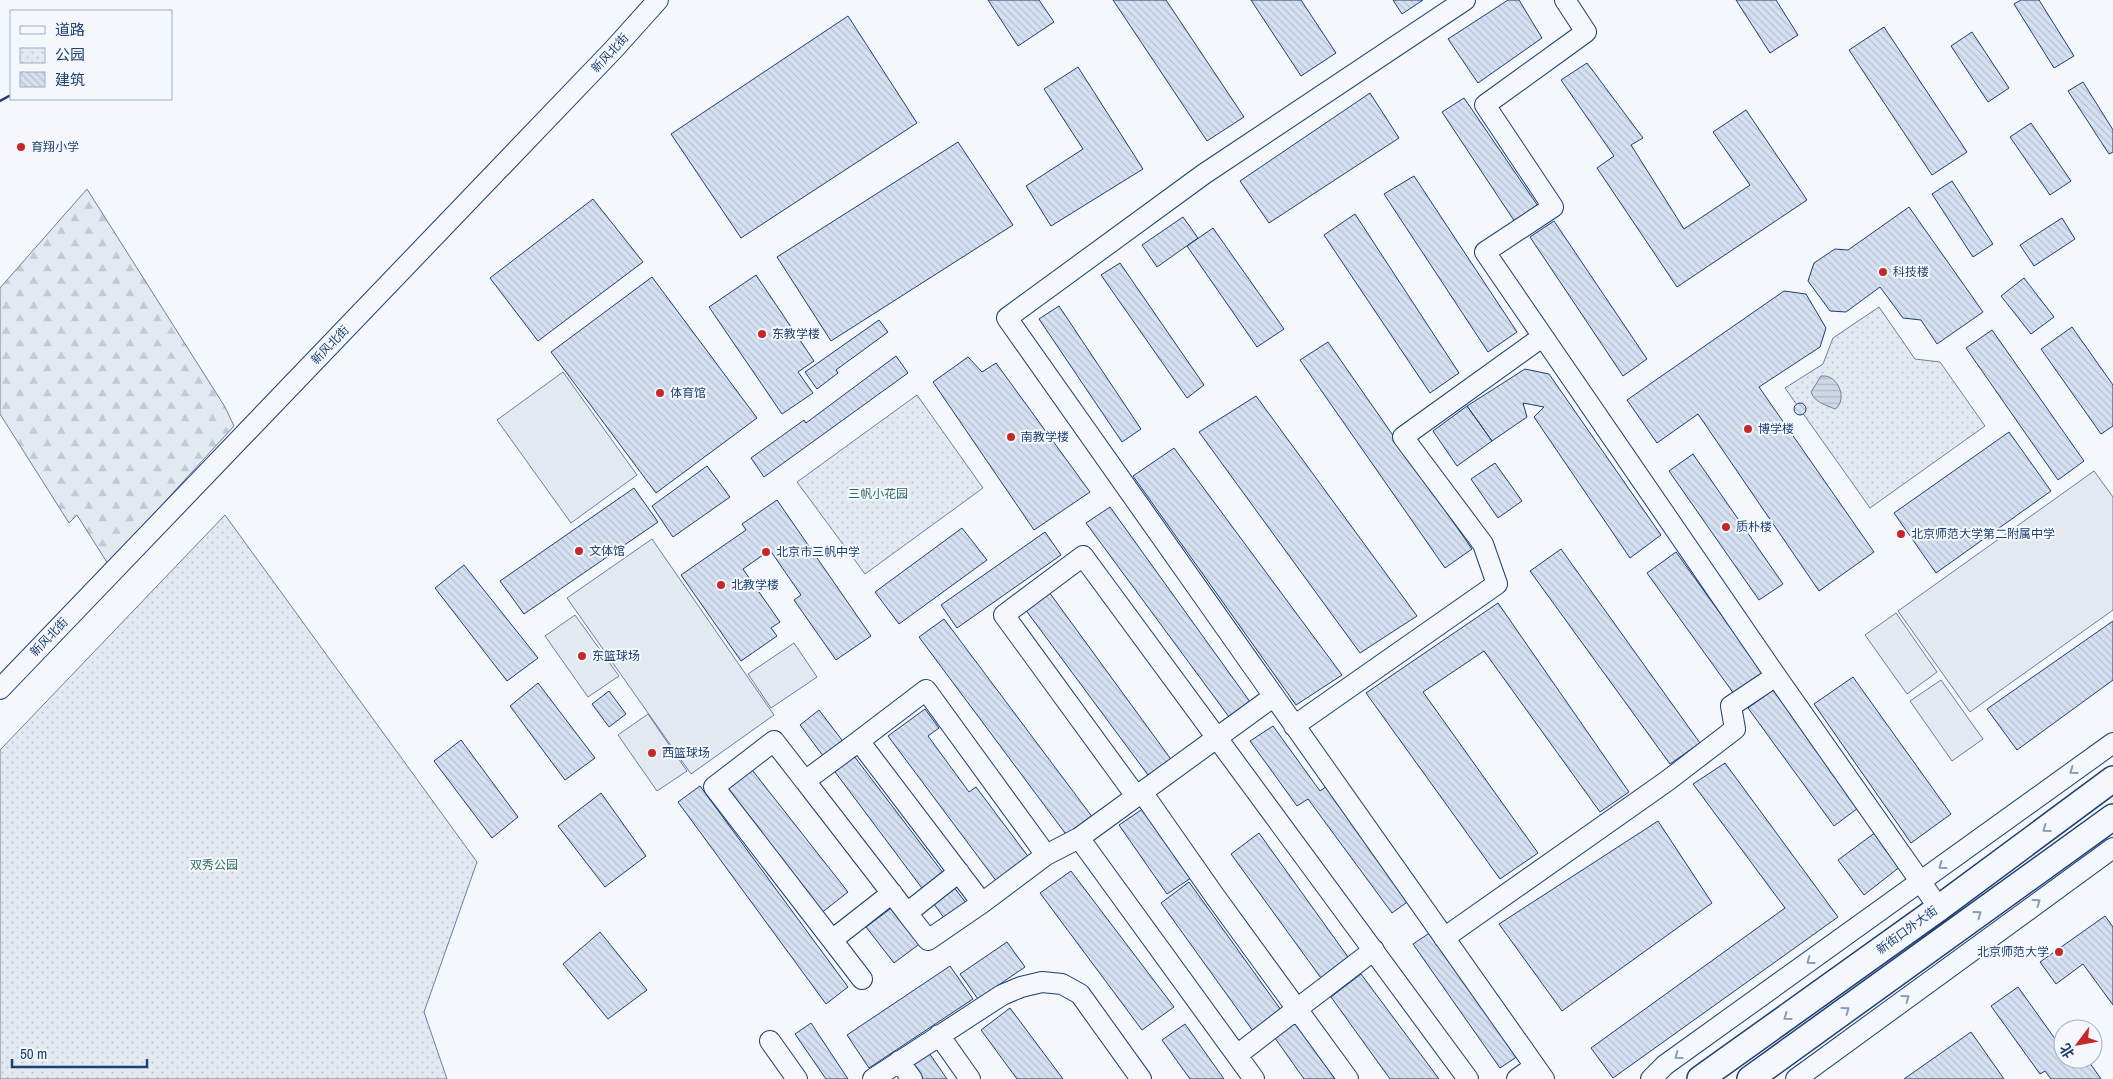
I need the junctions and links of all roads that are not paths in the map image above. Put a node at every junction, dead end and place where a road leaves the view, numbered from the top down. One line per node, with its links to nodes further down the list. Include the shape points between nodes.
1 (658, 0): 6 (street, 新风北街)
2 (1465, 0): 7 (street, via 1204,174 1007,318)
3 (1565, 0): 4 (street, via 1586,32 1485,104 1553,207 1485,252)
4 (1542, 337): 5 (street); 8 (street, via 1403,437 1483,544 1497,584)
5 (1776, 676): 20 (street); 25 (street, via 1731,706 1735,728 1667,781)
6 (0, 688)
7 (1274, 697): 8 (street); 9 (street)
8 (1294, 726): 25 (street)
9 (1219, 738): 14 (street); 14 (street, via 1083,556 1004,615); 27 (street)
10 (860, 741): 13 (street); 18 (street, via 926,690); 19 (street)
11 (2113, 742): 20 (street, one-way to 20)
12 (2113, 779): 23 (main road, 新街口外大街, one-way to 23)
13 (805, 781): 21 (street); 26 (street, via 774,741 714,787)
14 (1139, 794): 16 (street); 29 (street)
15 (2113, 817): 46 (main road, one-way to 15)
16 (1079, 838): 18 (street); 32 (street)
17 (2113, 848): 47 (street, one-way to 17)
18 (1046, 856): 22 (street)
19 (959, 872): 22 (street); 24 (street)
20 (1921, 881): 23 (street); 44 (street, one-way to 44, via 1665,1065)
21 (892, 893): 24 (street); 26 (street)
22 (982, 903): 24 (street, via 928,940)
23 (1939, 908): 45 (main road, 新街口外大街, one-way to 45)
24 (907, 913)
25 (1444, 938): 34 (street)
26 (832, 940): 28 (street)
27 (1374, 950): 29 (street); 42 (street)
28 (862, 979)
29 (1297, 1009): 32 (street); 41 (street)
30 (939, 1035): 33 (street); 38 (street); 39 (street, via 1002,995 1021,987 1042,982 1062,984 1080,994)
31 (770, 1041): 35 (street)
32 (1237, 1056): 40 (street)
33 (899, 1061): 36 (street); 37 (street)
34 (1539, 1073): 43 (street)
35 (797, 1079)
36 (873, 1079)
37 (912, 1079)
38 (970, 1079)
39 (1141, 1079)
40 (1254, 1079)
41 (1348, 1079)
42 (1468, 1079)
43 (1517, 1079)
44 (1651, 1079)
45 (1700, 1079)
46 (1750, 1079)
47 (1796, 1079)

